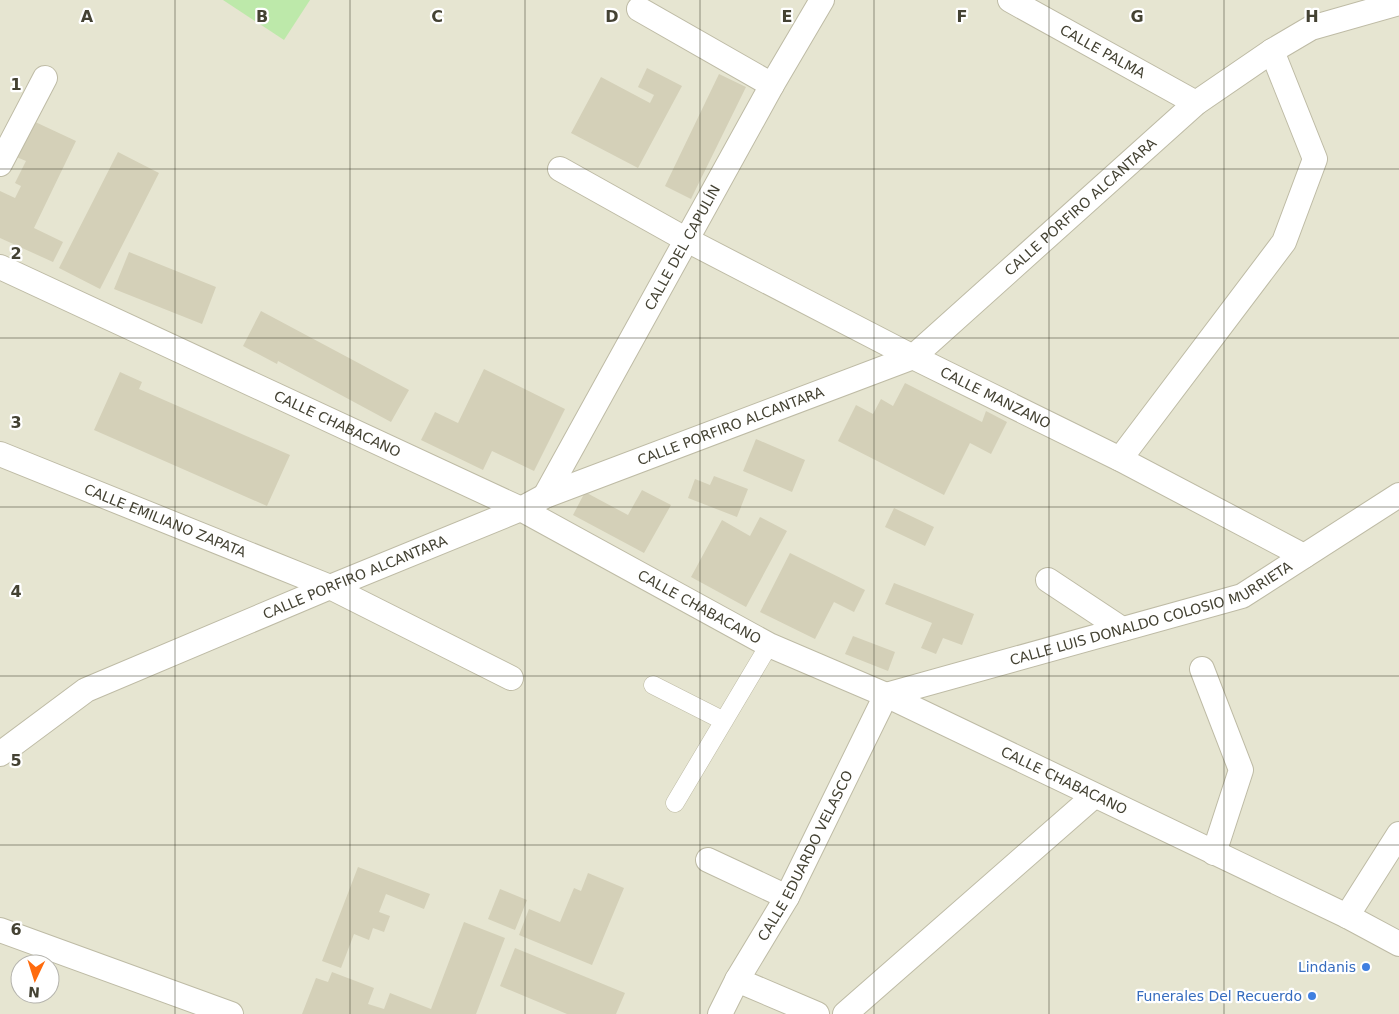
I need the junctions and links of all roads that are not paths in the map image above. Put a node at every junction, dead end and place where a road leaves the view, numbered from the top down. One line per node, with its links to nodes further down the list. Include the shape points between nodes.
1 (822, 0): 7 (street, CALLE DEL CAPULÍN)
2 (1010, 0): 8 (street, CALLE PALMA)
3 (1399, 3): 5 (street, CALLE PORFIRO ALCANTARA, via 1310,28)
4 (639, 9): 7 (street)
5 (1272, 51): 8 (street, CALLE PORFIRO ALCANTARA); 15 (street, via 1315,158 1284,242)
6 (45, 78): 9 (street)
7 (772, 85): 11 (street, CALLE DEL CAPULÍN)
8 (1196, 103): 13 (street, CALLE PORFIRO ALCANTARA)
9 (0, 164)
10 (560, 169): 11 (street, CALLE MANZANO)
11 (687, 240): 13 (street, CALLE MANZANO); 16 (street, CALLE DEL CAPULÍN)
12 (0, 267): 18 (street, CALLE CHABACANO)
13 (913, 357): 15 (street, CALLE MANZANO); 16 (street, CALLE PORFIRO ALCANTARA)
14 (0, 454): 21 (street, CALLE EMILIANO ZAPATA)
15 (1120, 459): 19 (street, CALLE MANZANO)
16 (545, 496): 18 (street, CALLE PORFIRO ALCANTARA)
17 (1399, 496): 19 (street, CALLE LUIS DONALDO COLOSIO MURRIETA)
18 (521, 509): 21 (street, CALLE PORFIRO ALCANTARA); 23 (street, CALLE CHABACANO)
19 (1304, 556): 22 (street, CALLE LUIS DONALDO COLOSIO MURRIETA, via 1242,596)
20 (1048, 580): 22 (street)
21 (330, 587): 25 (street, CALLE EMILIANO ZAPATA); 29 (street, CALLE PORFIRO ALCANTARA, via 86,690)
22 (1122, 630): 27 (street, CALLE LUIS DONALDO COLOSIO MURRIETA)
23 (769, 645): 27 (street, CALLE CHABACANO); 28 (street)
24 (1202, 669): 33 (street, via 1240,770)
25 (511, 678)
26 (653, 686): 28 (street)
27 (886, 695): 30 (street, CALLE CHABACANO); 35 (street, CALLE EDUARDO VELASCO)
28 (724, 721): 31 (street)
29 (0, 754)
30 (1094, 796): 33 (street, CALLE CHABACANO); 43 (street)
31 (675, 803)
32 (1399, 834): 36 (street)
33 (1214, 854): 36 (street, CALLE CHABACANO)
34 (708, 860): 35 (street)
35 (787, 897): 39 (street, CALLE EDUARDO VELASCO)
36 (1347, 916): 38 (street, CALLE CHABACANO)
37 (0, 930): 40 (street)
38 (1399, 944)
39 (737, 980): 41 (street, CALLE EDUARDO VELASCO); 42 (street)
40 (231, 1014)
41 (720, 1014)
42 (817, 1014)
43 (845, 1014)

